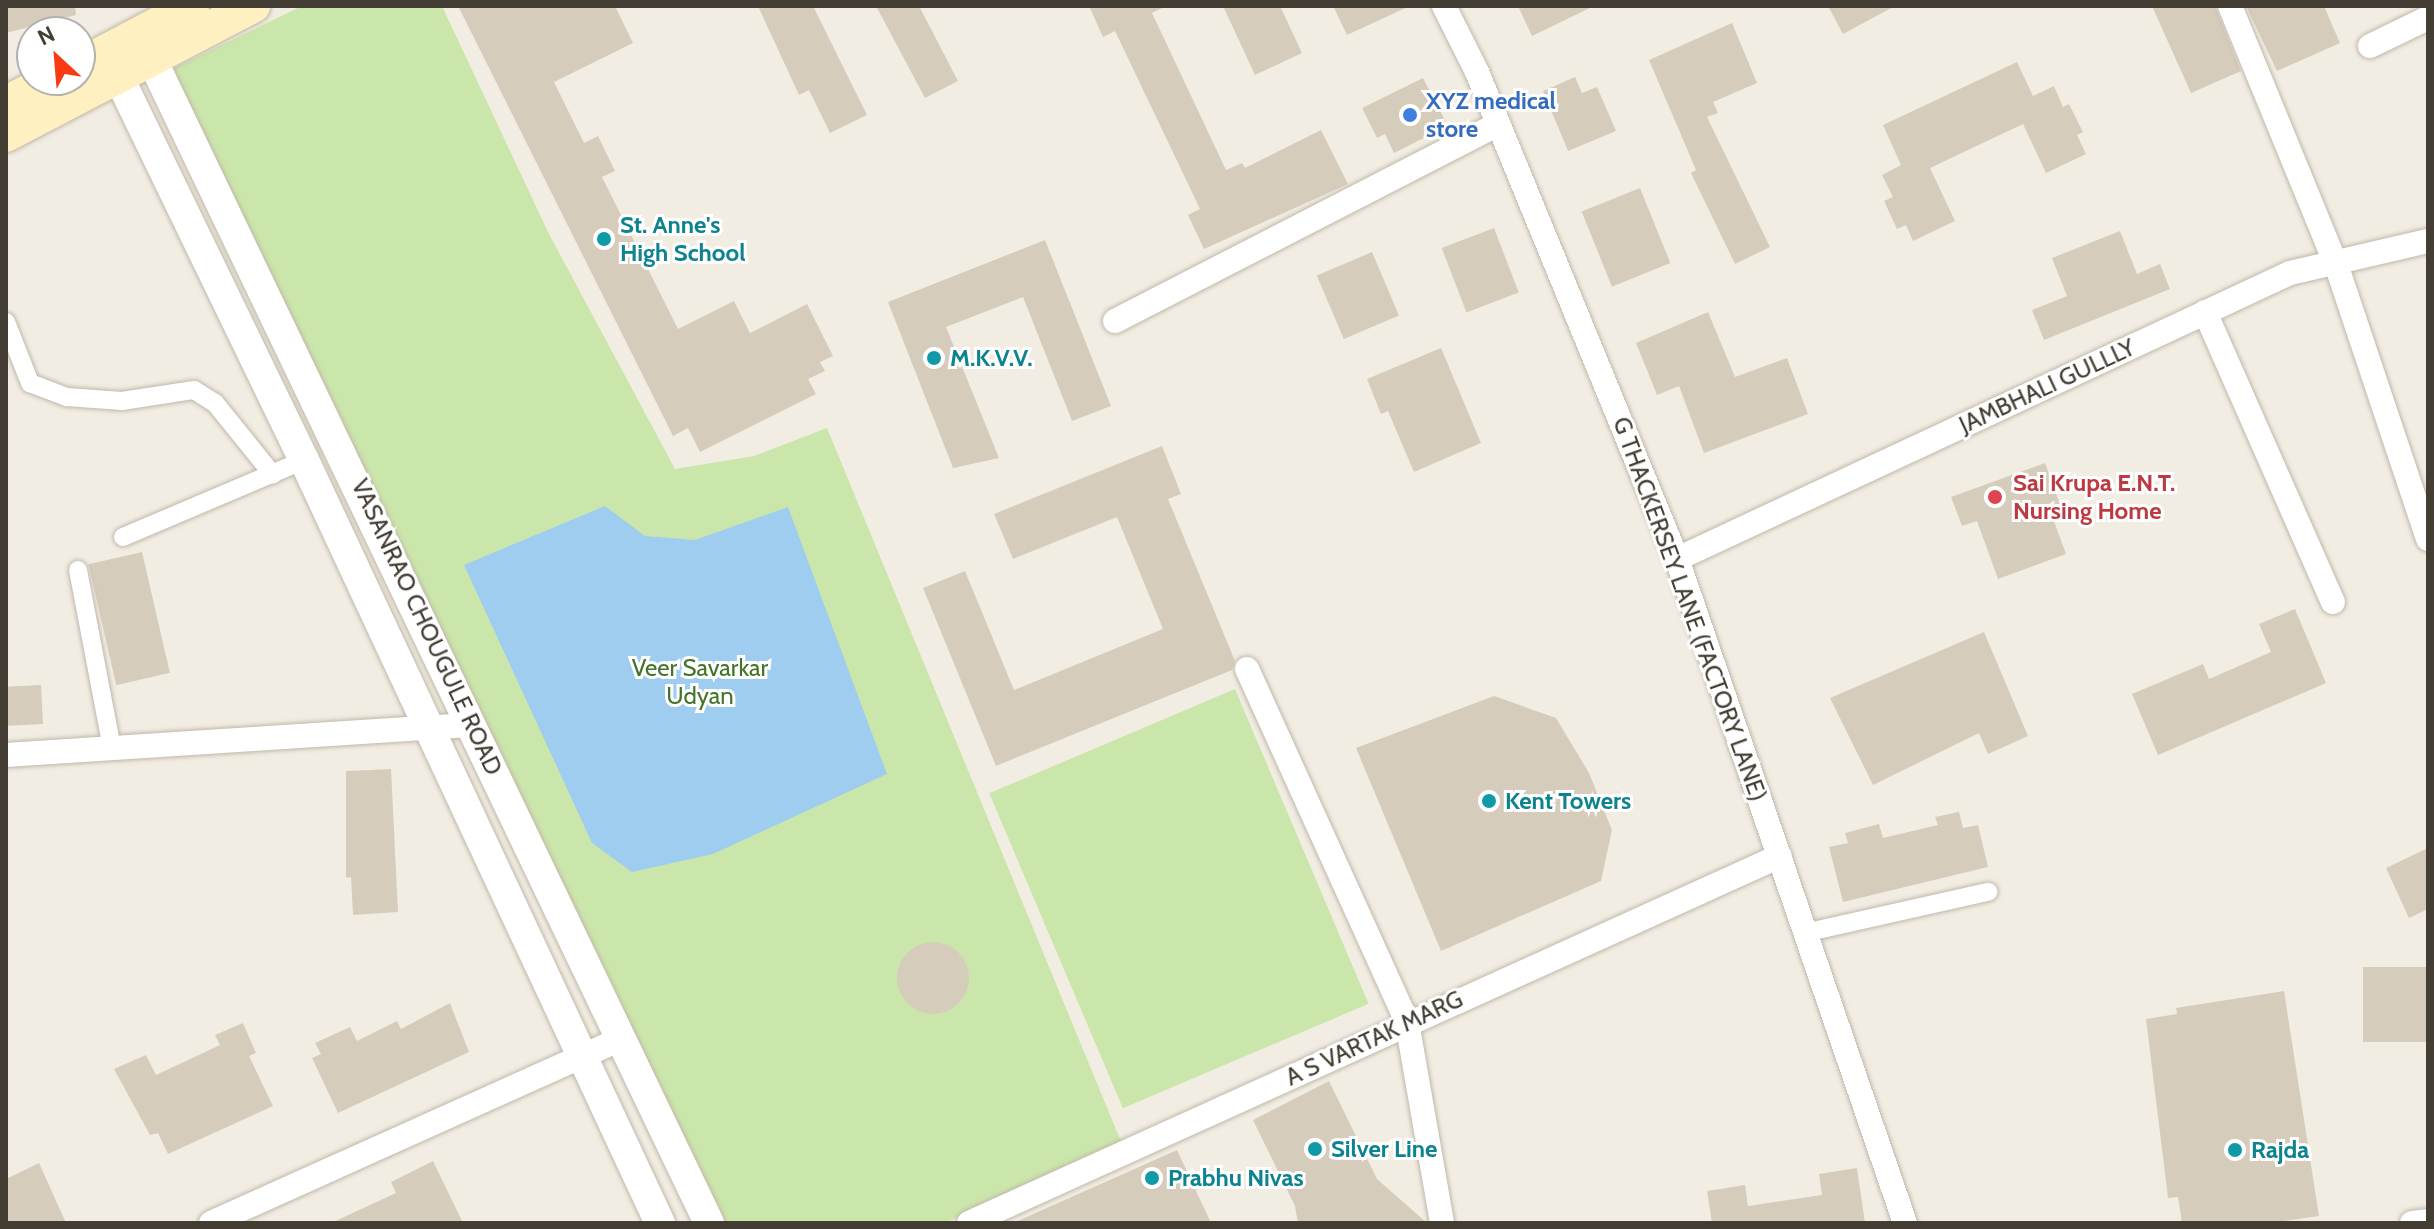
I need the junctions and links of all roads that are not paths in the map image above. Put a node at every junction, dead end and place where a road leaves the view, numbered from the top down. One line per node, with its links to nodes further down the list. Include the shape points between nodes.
1 (192, 6): 6 (main road)
2 (253, 6): 6 (main road)
3 (1444, 6): 9 (street, G THACKERSEY LANE (FACTORY LANE))
4 (2230, 6): 12 (street)
5 (2428, 18): 7 (street)
6 (146, 46): 8 (main road); 24 (street, VASANRAO CHOUGULE ROAD)
7 (2370, 46)
8 (101, 64): 10 (main road); 16 (street, VASANRAO CHOUGULE ROAD)
9 (1498, 124): 14 (street); 20 (street, G THACKERSEY LANE (FACTORY LANE))
10 (6, 135)
11 (2428, 241): 12 (street, JAMBHALI GULLLY)
12 (2336, 264): 13 (street, JAMBHALI GULLLY, via 2290,273); 19 (street)
13 (2205, 312): 20 (street, JAMBHALI GULLLY); 22 (street)
14 (1115, 321)
15 (6, 322): 17 (street, via 30,383 67,397 122,401 194,390 215,403)
16 (304, 460): 17 (street); 25 (street, VASANRAO CHOUGULE ROAD)
17 (273, 475): 18 (street)
18 (123, 537)
19 (2428, 539)
20 (1677, 559): 28 (street, G THACKERSEY LANE (FACTORY LANE))
21 (78, 570): 26 (street)
22 (2333, 602)
23 (1247, 669): 31 (street)
24 (473, 725): 25 (street); 32 (street, VASANRAO CHOUGULE ROAD)
25 (430, 731): 26 (street); 33 (street, VASANRAO CHOUGULE ROAD)
26 (112, 749): 27 (street)
27 (6, 755)
28 (1780, 856): 30 (street, G THACKERSEY LANE (FACTORY LANE)); 31 (street, A S VARTAK MARG)
29 (1988, 892): 30 (street)
30 (1804, 933): 40 (street, G THACKERSEY LANE (FACTORY LANE))
31 (1407, 1022): 38 (street, A S VARTAK MARG); 39 (street)
32 (621, 1039): 33 (street); 37 (street, VASANRAO CHOUGULE ROAD)
33 (580, 1057): 35 (street); 36 (street, VASANRAO CHOUGULE ROAD)
34 (2428, 1221): 41 (street)
35 (211, 1223)
36 (660, 1223)
37 (709, 1223)
38 (969, 1223)
39 (1442, 1223)
40 (1905, 1223)
41 (2412, 1223)

